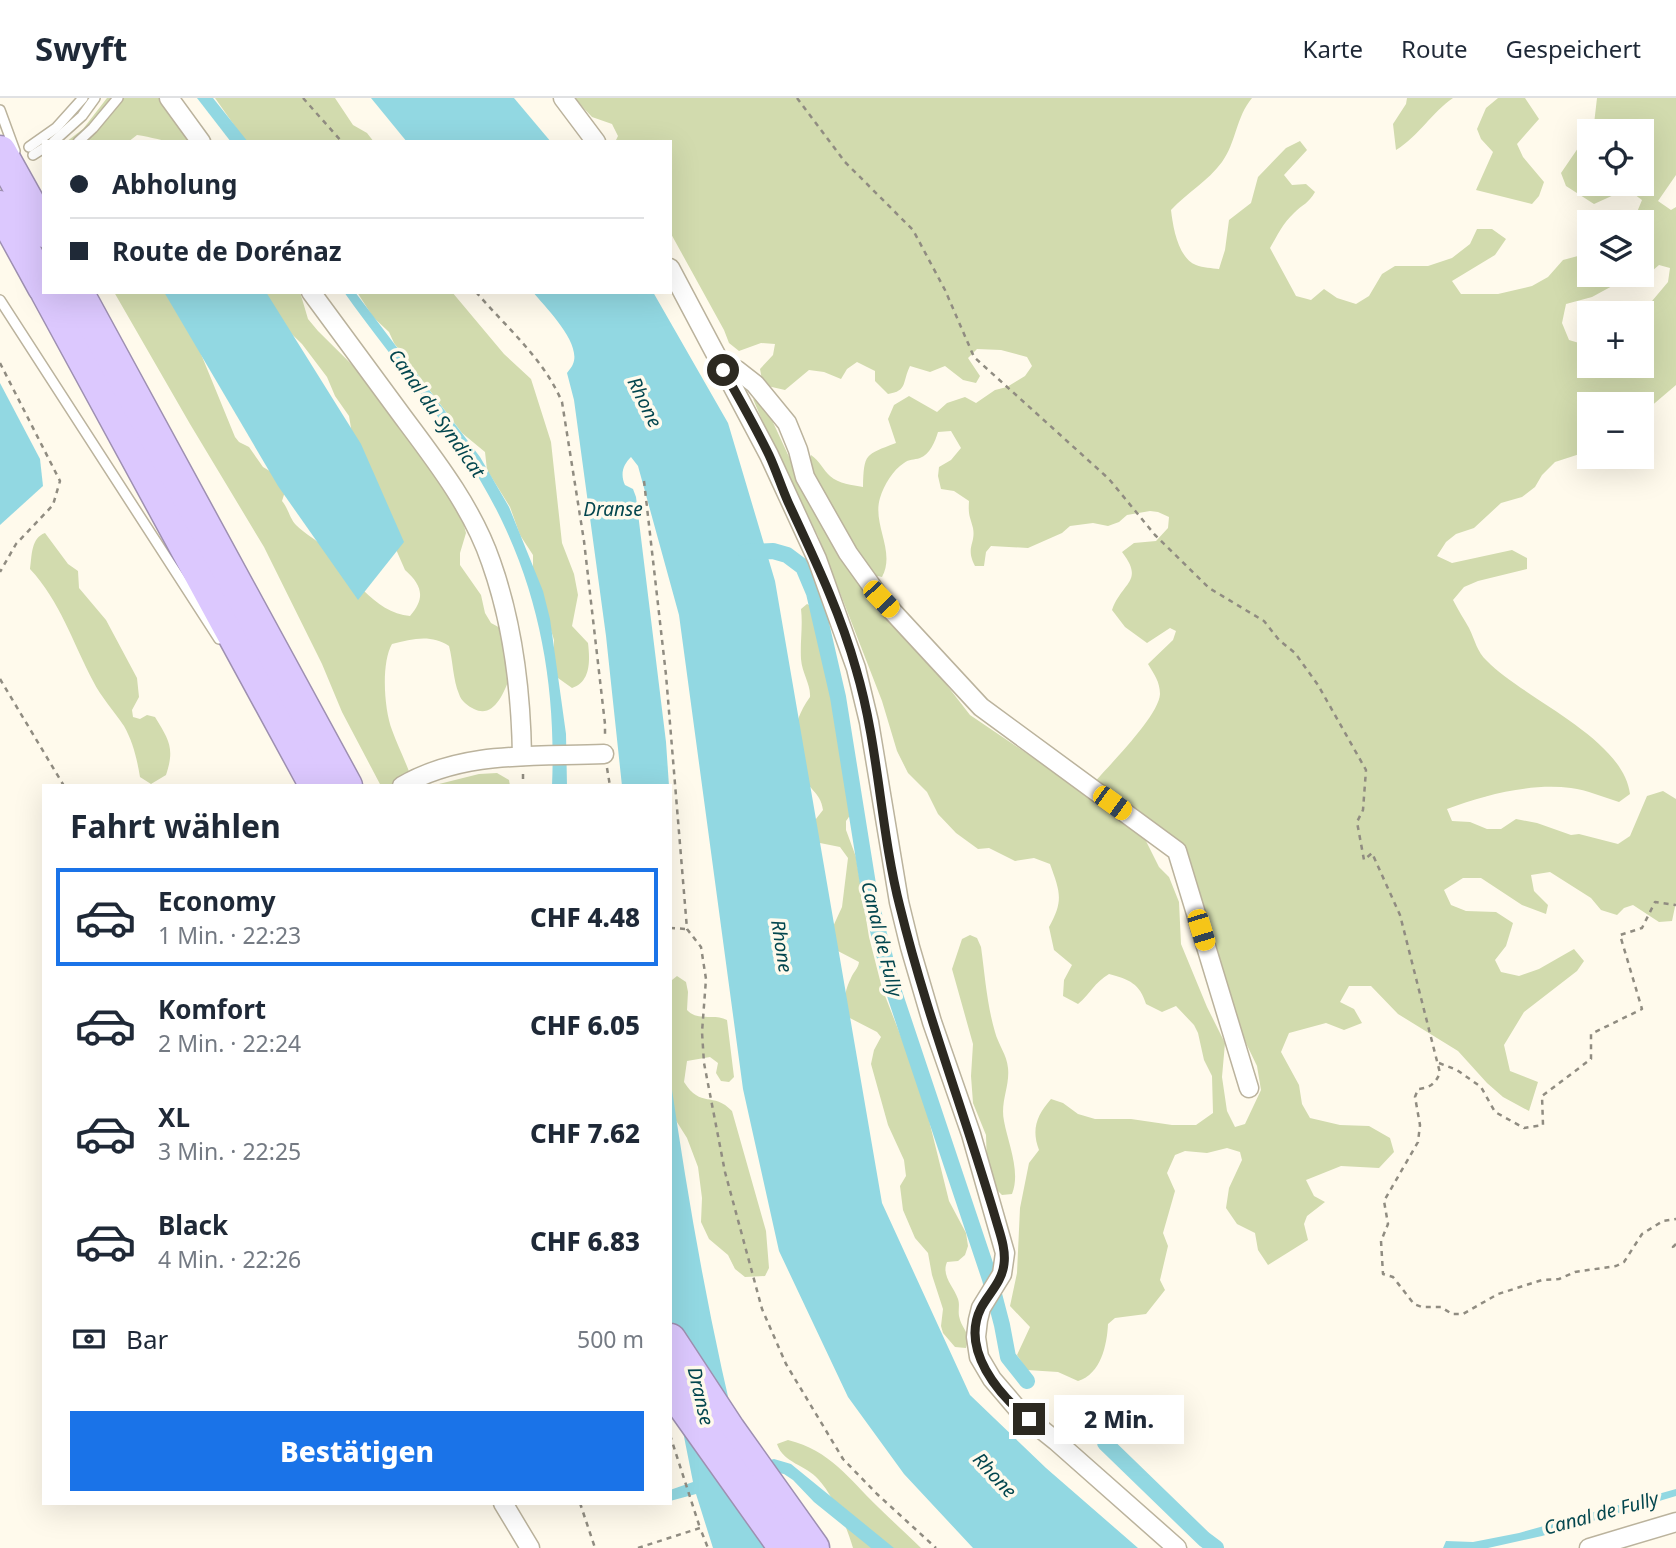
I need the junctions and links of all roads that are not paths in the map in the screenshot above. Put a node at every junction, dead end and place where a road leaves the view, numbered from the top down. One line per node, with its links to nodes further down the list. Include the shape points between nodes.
1 (83, 98): 7 (lane)
2 (95, 98): 8 (lane)
3 (118, 98): 9 (lane)
4 (169, 98): 10 (street)
5 (563, 98): 11 (street)
6 (0, 110): 12 (lane)
7 (44, 140)
8 (55, 140)
9 (80, 140)
10 (200, 140)
11 (594, 140)
12 (30, 153): 14 (highway)
13 (0, 207): 16 (highway)
14 (42, 220)
15 (672, 272): 22 (street)
16 (42, 282)
17 (48, 294): 29 (highway)
18 (79, 294): 23 (highway)
19 (85, 294): 23 (lane)
20 (312, 294): 27 (street, via 427,449 463,504 491,561 510,628)
21 (0, 300): 24 (lane)
22 (723, 370): 32 (street, via 737,370 755,384 787,423 805,477 848,552 881,599 981,707 1177,851); 40 (street, via 817,559 856,668 899,902 1003,1242 1002,1274 981,1308 977,1328 977,1348 984,1367 1021,1413)
23 (137, 400): 30 (highway)
24 (224, 648)
25 (272, 728): 28 (lane)
26 (596, 755): 27 (street)
27 (528, 756): 31 (street, via 445,766)
28 (306, 784)
29 (315, 784)
30 (345, 784)
31 (406, 784)
32 (1249, 1088)
33 (672, 1343): 39 (highway)
34 (672, 1389): 38 (highway)
35 (504, 1505): 37 (street)
36 (1676, 1522): 41 (street)
37 (530, 1548)
38 (785, 1548)
39 (813, 1548)
40 (1177, 1548)
41 (1588, 1548)

